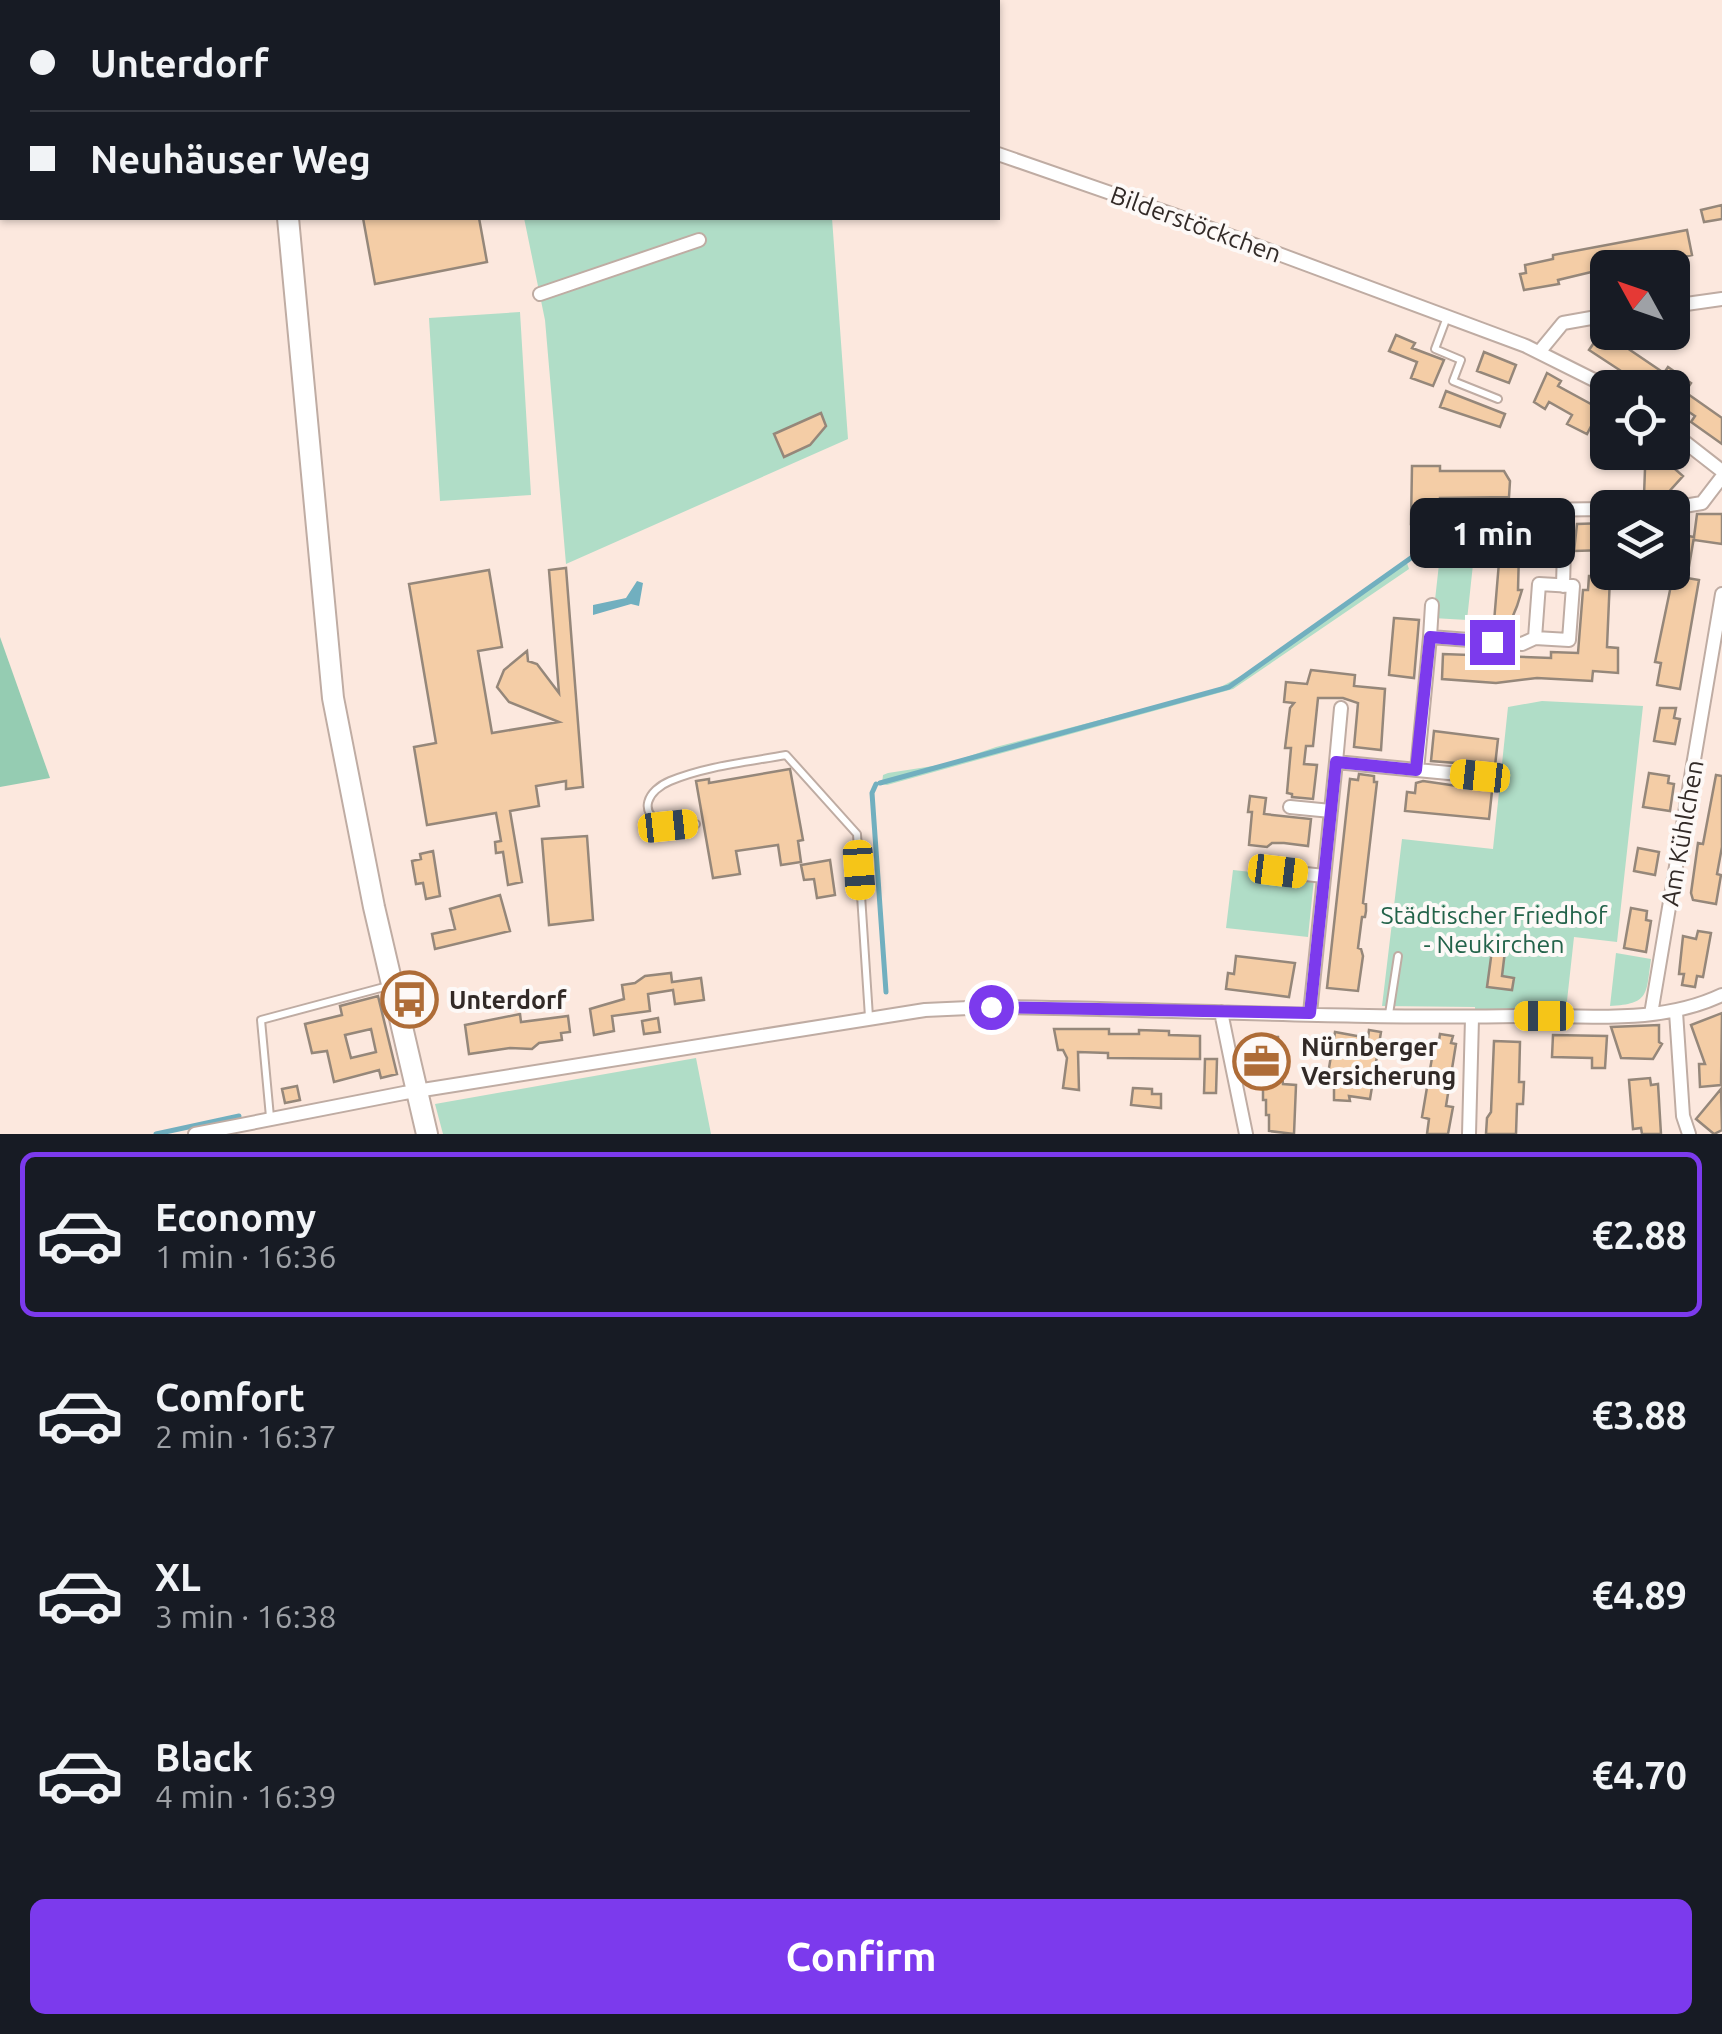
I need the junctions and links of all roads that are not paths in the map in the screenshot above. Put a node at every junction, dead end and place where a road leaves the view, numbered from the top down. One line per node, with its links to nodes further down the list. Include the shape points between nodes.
1 (1000, 155): 7 (street, Bilderstöckchen)
2 (288, 220): 33 (main road, via 331,683)
3 (699, 240): 4 (street)
4 (540, 294)
5 (1722, 299): 6 (street)
6 (1690, 303)
7 (1447, 316): 9 (street, Bilderstöckchen); 11 (lane, via 1434,349 1461,360 1453,381)
8 (1590, 318): 9 (street, via 1562,323)
9 (1540, 352): 10 (street, Bilderstöckchen)
10 (1590, 378)
11 (1498, 399)
12 (1690, 447): 13 (street)
13 (1722, 474): 14 (street, via 1702,503)
14 (1690, 505)
15 (1590, 509): 16 (street)
16 (1565, 510): 17 (street, via 1446,511); 18 (street)
17 (1439, 544)
18 (1563, 586): 22 (street, via 1539,584); 22 (street, via 1573,586 1569,640)
19 (1722, 594): 38 (street, Am Kühlchen)
20 (1432, 605): 21 (street)
21 (1430, 637): 22 (street, via 1522,644); 25 (street)
22 (1535, 638)
23 (1341, 708): 24 (street)
24 (1336, 762): 25 (street); 28 (street)
25 (1416, 770): 26 (street)
26 (1480, 776)
27 (1290, 807): 28 (street)
28 (1331, 811): 31 (street)
29 (696, 824): 40 (lane, via 668,826 650,814 647,799 680,777 786,755 838,812 857,834)
30 (1278, 871): 31 (street)
31 (1324, 876): 37 (street)
32 (1398, 956): 39 (lane)
33 (391, 985): 42 (main road); 43 (lane, via 262,1020)
34 (1722, 996): 36 (street)
35 (1221, 1012): 37 (street); 40 (street, via 971,1007); 46 (street)
36 (1676, 1012): 38 (street); 48 (street)
37 (1310, 1013): 39 (street)
38 (1651, 1014): 41 (street)
39 (1389, 1015): 41 (street)
40 (869, 1018): 42 (street)
41 (1472, 1018): 47 (street)
42 (416, 1092): 43 (street); 45 (main road)
43 (270, 1118): 44 (street)
44 (194, 1134)
45 (427, 1134)
46 (1246, 1134)
47 (1469, 1134)
48 (1689, 1134)

